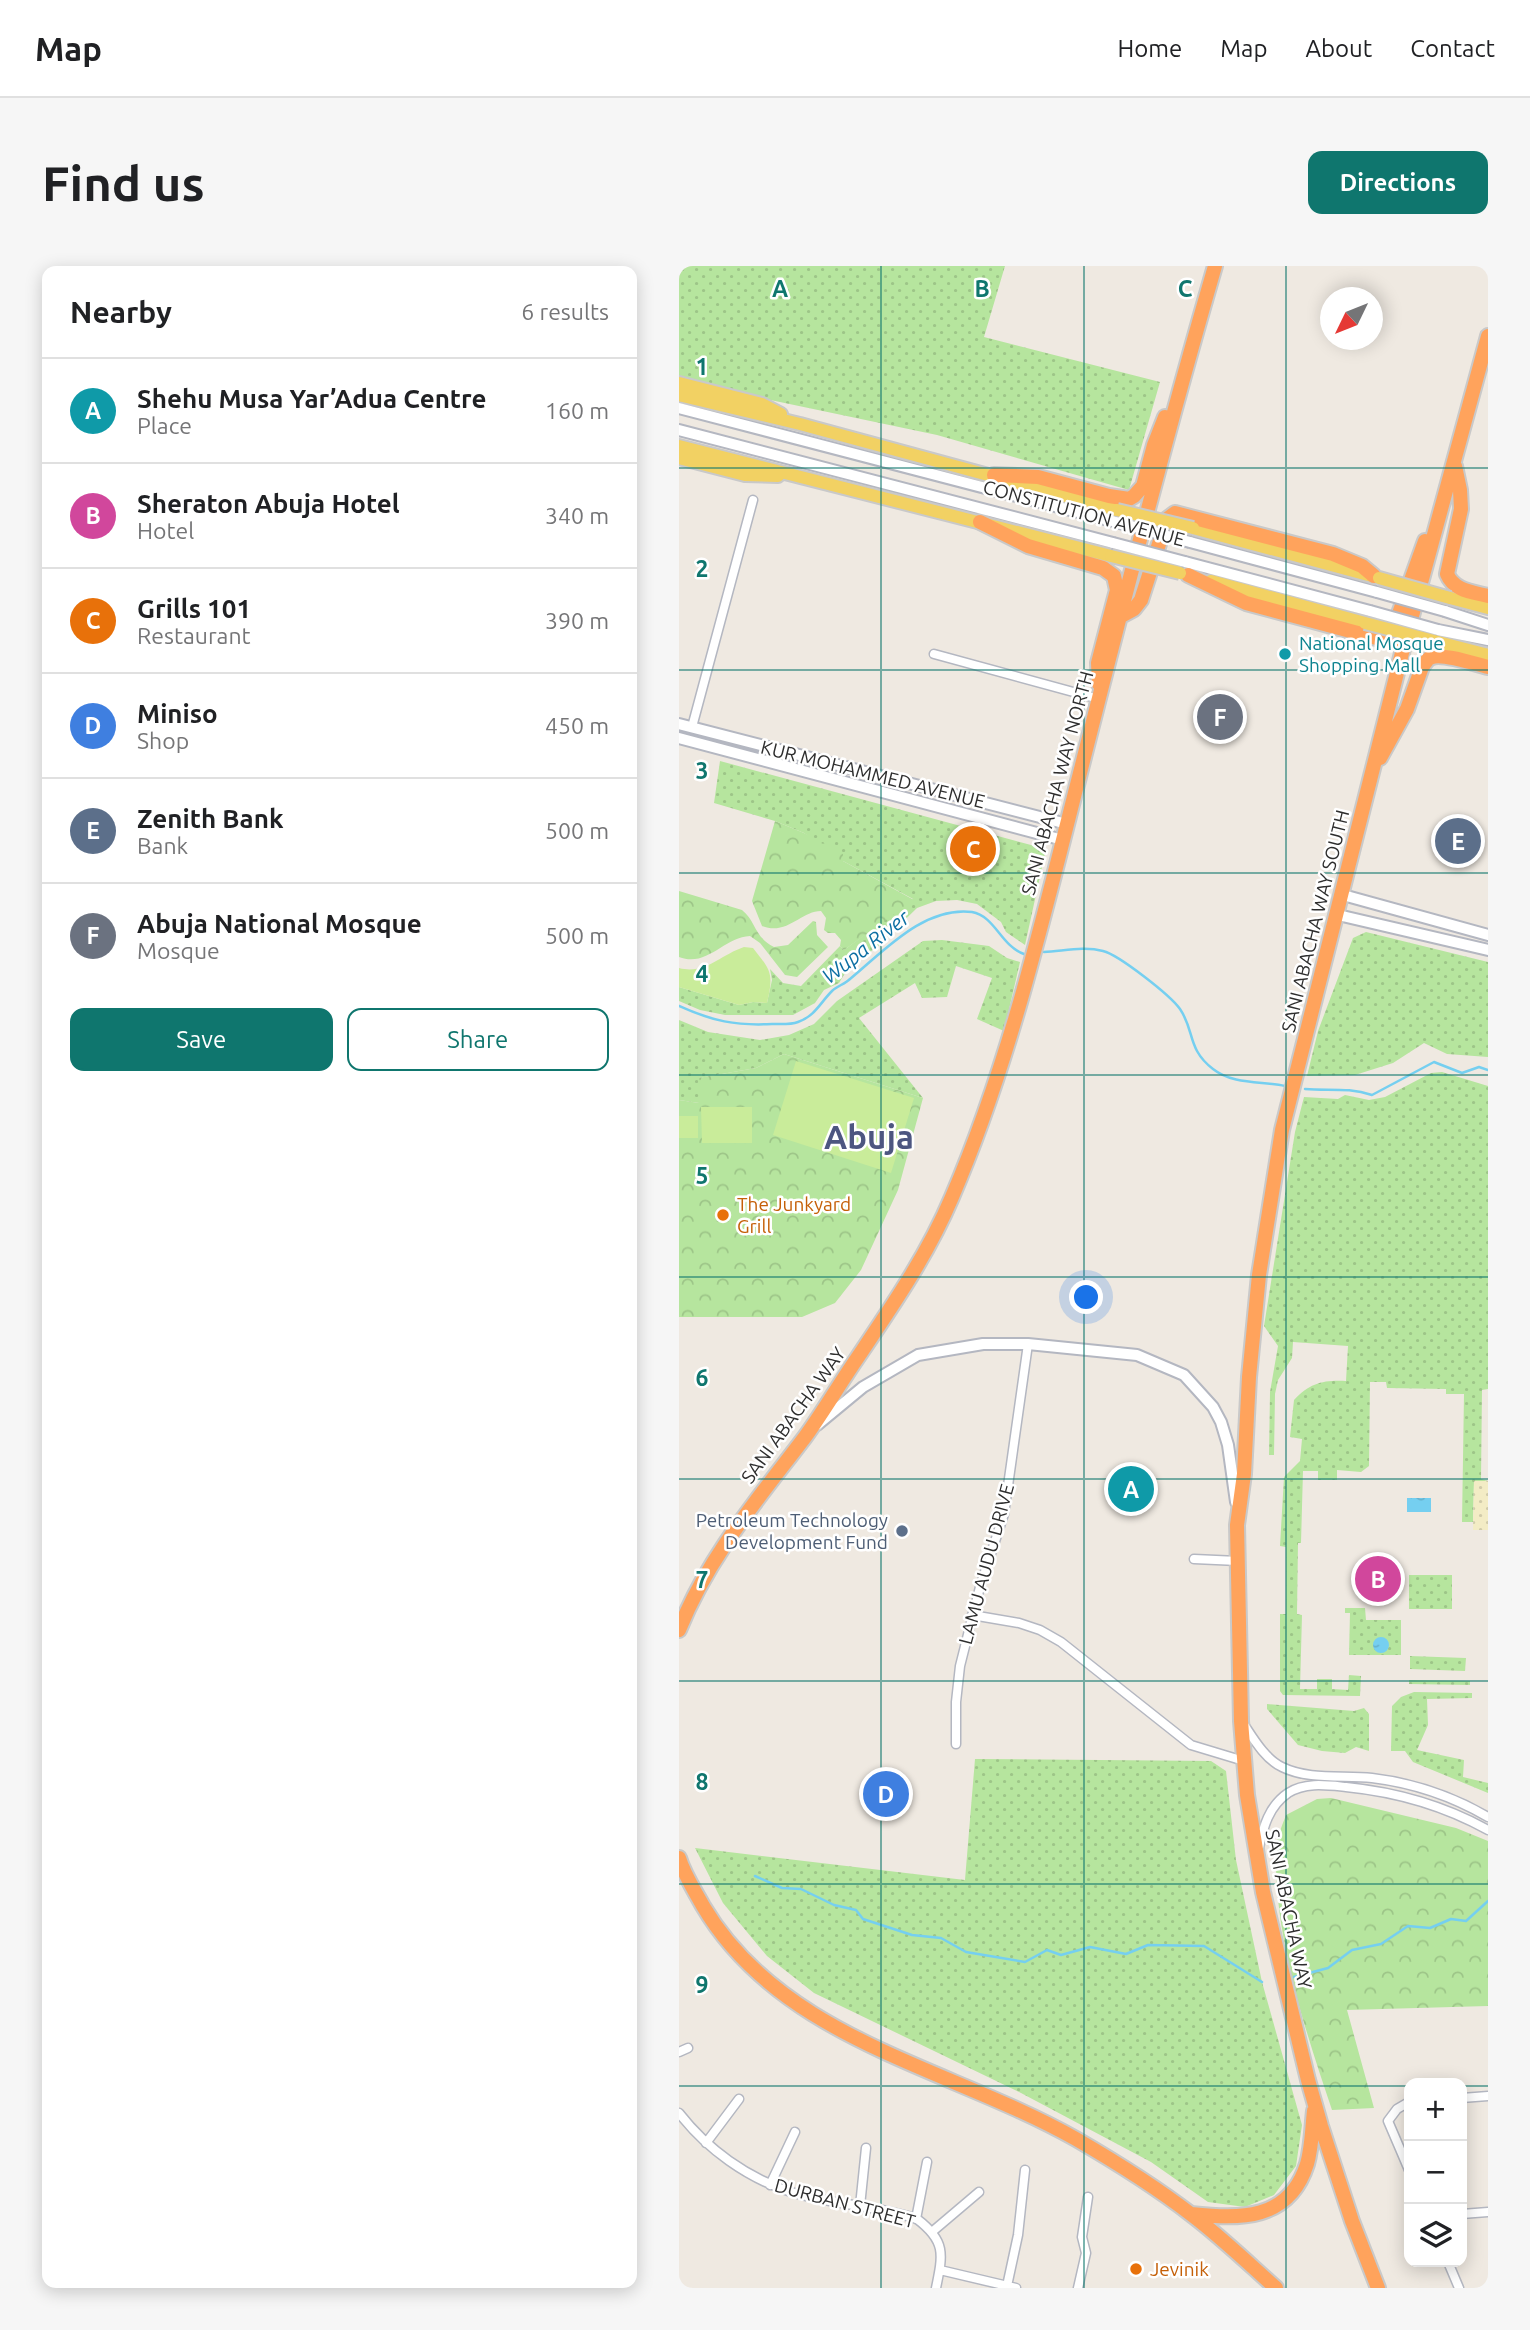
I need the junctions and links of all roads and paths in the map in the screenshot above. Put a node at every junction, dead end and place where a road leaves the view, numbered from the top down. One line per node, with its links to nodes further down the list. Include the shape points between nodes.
1 (1215, 266): 5 (highway, SANI ABACHA WAY NORTH)
2 (1488, 336): 11 (highway, SANI ABACHA WAY SOUTH)
3 (679, 383): 7 (main road)
4 (679, 395): 7 (main road)
5 (1176, 402): 14 (highway, via 1162,421 1144,482 1134,496); 24 (highway, SANI ABACHA WAY NORTH)
6 (679, 408): 14 (main road, CONSTITUTION AVENUE)
7 (761, 409): 13 (main road, CONSTITUTION AVENUE, via 800,424)
8 (679, 430): 19 (main road, CONSTITUTION AVENUE, via 807,461)
9 (679, 446): 12 (main road, CONSTITUTION AVENUE)
10 (679, 458): 12 (main road)
11 (1454, 461): 17 (highway, SANI ABACHA WAY SOUTH); 22 (highway, via 1461,509 1447,574 1456,586)
12 (747, 470): 16 (main road, CONSTITUTION AVENUE, via 801,477)
13 (994, 475): 14 (highway, via 1020,475)
14 (1053, 493): 18 (main road, CONSTITUTION AVENUE, bridge)
15 (753, 500): 33 (street)
16 (980, 522): 19 (highway, via 1012,539)
17 (1437, 527): 20 (highway, via 1425,540 1392,633 1384,640 1246,603); 35 (highway, SANI ABACHA WAY SOUTH)
18 (1191, 535): 21 (main road, CONSTITUTION AVENUE); 25 (main road, CONSTITUTION AVENUE, bridge)
19 (1044, 538): 20 (main road, CONSTITUTION AVENUE, bridge); 31 (highway, via 1114,576 1117,590 1098,663)
20 (1184, 570): 26 (main road, CONSTITUTION AVENUE, bridge)
21 (1377, 577): 23 (main road, CONSTITUTION AVENUE, bridge); 24 (highway, via 1333,554 1175,513 1167,519 1141,600)
22 (1488, 596)
23 (1488, 608)
24 (1121, 616): 31 (highway, SANI ABACHA WAY NORTH)
25 (1488, 625)
26 (1436, 635): 27 (main road, CONSTITUTION AVENUE); 29 (main road, CONSTITUTION AVENUE)
27 (1488, 640)
28 (934, 654): 31 (street)
29 (1488, 655)
30 (1488, 667): 35 (highway, via 1444,657 1428,659 1399,726)
31 (1099, 699): 36 (highway, SANI ABACHA WAY NORTH)
32 (679, 724): 33 (main road, KUR MOHAMMED AVENUE)
33 (692, 727): 36 (main road, KUR MOHAMMED AVENUE)
34 (679, 738): 37 (main road, KUR MOHAMMED AVENUE)
35 (1374, 768): 38 (highway, SANI ABACHA WAY SOUTH)
36 (1067, 824): 37 (highway, SANI ABACHA WAY NORTH)
37 (1063, 840): 42 (highway, SANI ABACHA WAY NORTH, via 981,1126 937,1230)
38 (1343, 895): 39 (highway, SANI ABACHA WAY SOUTH); 40 (main road)
39 (1338, 915): 41 (main road); 45 (highway, SANI ABACHA WAY SOUTH, via 1282,1130 1259,1275)
40 (1488, 935)
41 (1488, 950)
42 (898, 1297): 44 (highway, SANI ABACHA WAY)
43 (1028, 1344): 44 (main road, via 983,1344 918,1355 863,1387); 45 (main road, via 1137,1355 1184,1375 1221,1422 1234,1478); 48 (street, LAMU AUDU DRIVE, via 1004,1514)
44 (806, 1435): 49 (highway, SANI ABACHA WAY, via 714,1559)
45 (1237, 1525): 47 (highway, SANI ABACHA WAY)
46 (1194, 1559): 47 (street)
47 (1237, 1561): 50 (highway, SANI ABACHA WAY)
48 (972, 1615): 51 (street, LAMU AUDU DRIVE, via 960,1665); 52 (street, via 1040,1630 1191,1745)
49 (679, 1630)
50 (1241, 1721): 52 (highway, SANI ABACHA WAY); 53 (street, via 1282,1768 1406,1784)
51 (956, 1744)
52 (1244, 1761): 56 (highway, SANI ABACHA WAY)
53 (1488, 1817)
54 (1488, 1830): 56 (street, via 1409,1797 1310,1785 1288,1793 1270,1813)
55 (679, 1858): 74 (highway, via 729,1943 793,2001 881,2050 1076,2139)
56 (1257, 1858): 60 (highway, SANI ABACHA WAY)
57 (1488, 2096): 58 (street)
58 (1467, 2098)
59 (740, 2099): 64 (street)
60 (1315, 2103): 74 (highway, via 1308,2161 1285,2200 1243,2217); 84 (highway, SANI ABACHA WAY)
61 (1404, 2105): 66 (street, via 1388,2121)
62 (679, 2113): 64 (street, DURBAN STREET)
63 (795, 2132): 69 (street)
64 (706, 2143): 69 (street, DURBAN STREET)
65 (866, 2148): 72 (street)
66 (1404, 2158)
67 (927, 2162): 76 (street)
68 (1025, 2170): 80 (street)
69 (770, 2185): 72 (street, DURBAN STREET)
70 (979, 2192): 77 (street)
71 (1088, 2197): 82 (street, via 1081,2237 1086,2253)
72 (860, 2206): 76 (street, DURBAN STREET)
73 (1488, 2212): 75 (street)
74 (1191, 2214): 83 (highway)
75 (1467, 2214)
76 (916, 2219): 77 (street, DURBAN STREET)
77 (933, 2231): 79 (street, DURBAN STREET, via 939,2241)
78 (1450, 2267): 85 (street)
79 (940, 2270): 80 (street); 81 (street, DURBAN STREET)
80 (1011, 2287)
81 (936, 2288)
82 (1078, 2288)
83 (1276, 2288)
84 (1378, 2288)
85 (1459, 2288)

